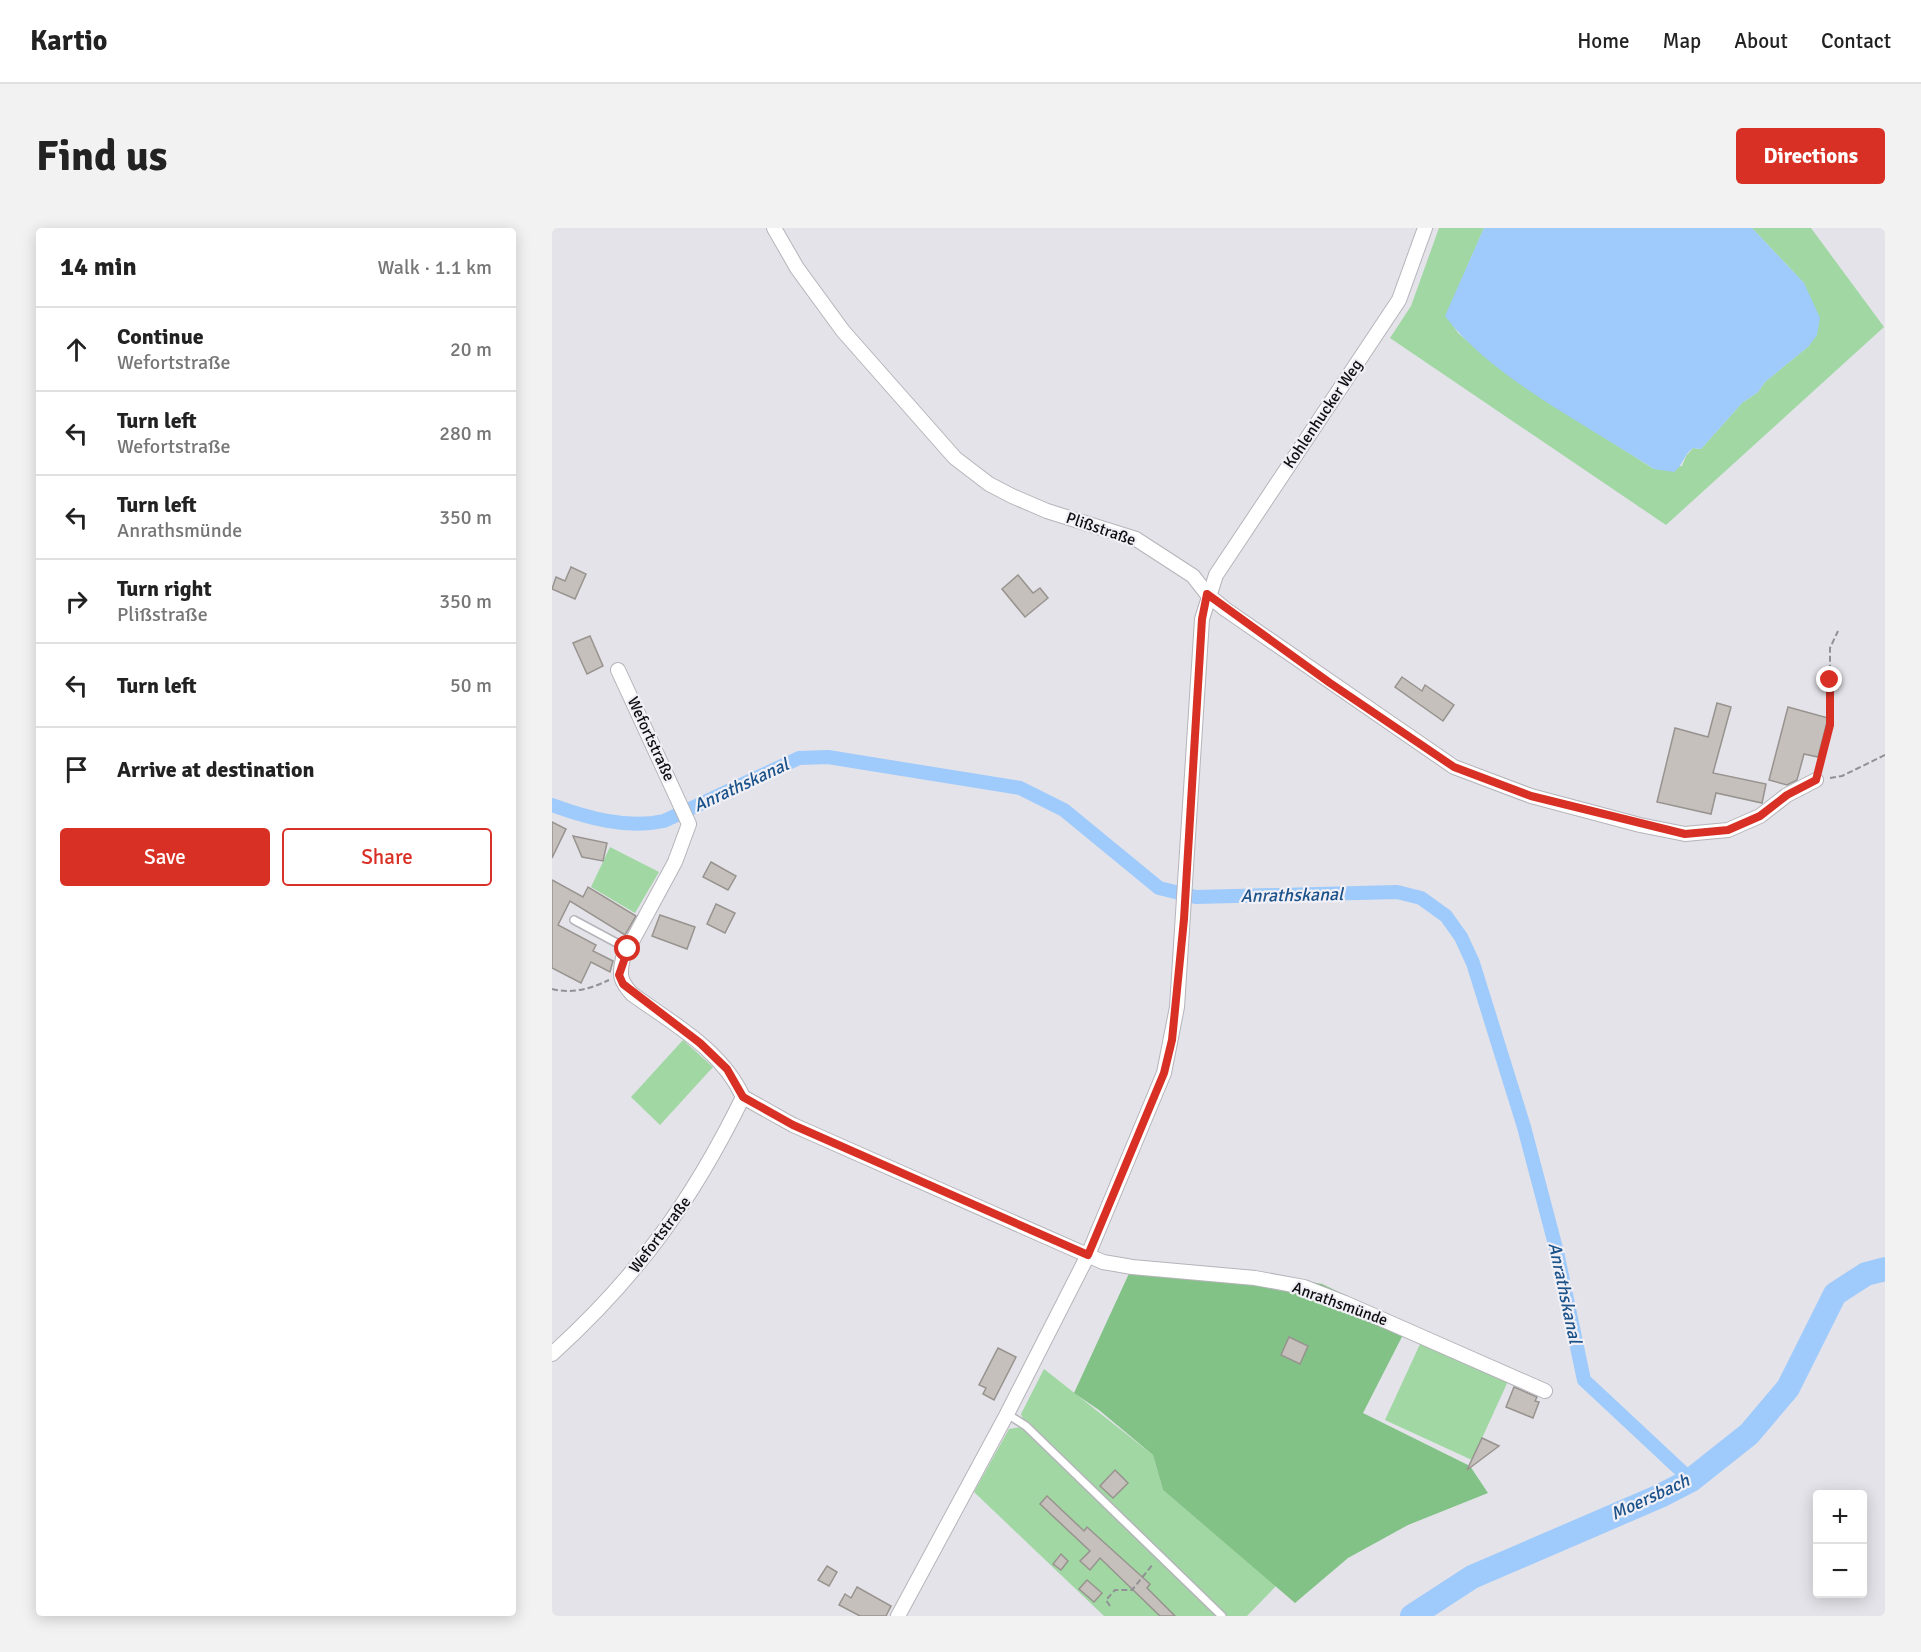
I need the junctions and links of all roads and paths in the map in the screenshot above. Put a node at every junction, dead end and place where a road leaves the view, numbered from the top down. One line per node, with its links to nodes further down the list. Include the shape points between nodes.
1 (774, 228): 3 (street, Plißstraße, via 843,332 955,458 989,484 1047,512 1136,539 1193,576)
2 (1425, 228): 3 (street, Kohlenhucker Weg, via 1399,300)
3 (1207, 594): 7 (street, Plißstraße, via 1454,767 1531,796 1685,834 1728,830 1760,816 1787,795); 13 (street, via 1202,619 1177,1007 1164,1073)
4 (1838, 631): 7 (path, via 1830,648 1830,725)
5 (618, 670): 9 (street, Wefortstraße, via 681,802 689,829)
6 (1885, 754): 7 (path, via 1842,776)
7 (1816, 780)
8 (574, 920): 9 (lane)
9 (628, 949): 10 (street, Wefortstraße)
10 (619, 975): 11 (path, via 588,989); 12 (street, via 632,994 700,1043 727,1069)
11 (552, 989)
12 (743, 1097): 13 (street, via 793,1125); 14 (street, Wefortstraße, via 688,1198 665,1230 620,1288)
13 (1088, 1255): 15 (street, Anrathsmünde, via 1132,1267 1255,1278 1304,1287); 16 (street)
14 (552, 1354)
15 (1545, 1391)
16 (1007, 1414): 17 (lane, via 1026,1426); 19 (street)
17 (1161, 1556): 18 (path, via 1132,1590 1115,1590 1106,1600); 20 (lane)
18 (1110, 1606)
19 (898, 1616)
20 (1222, 1616)

